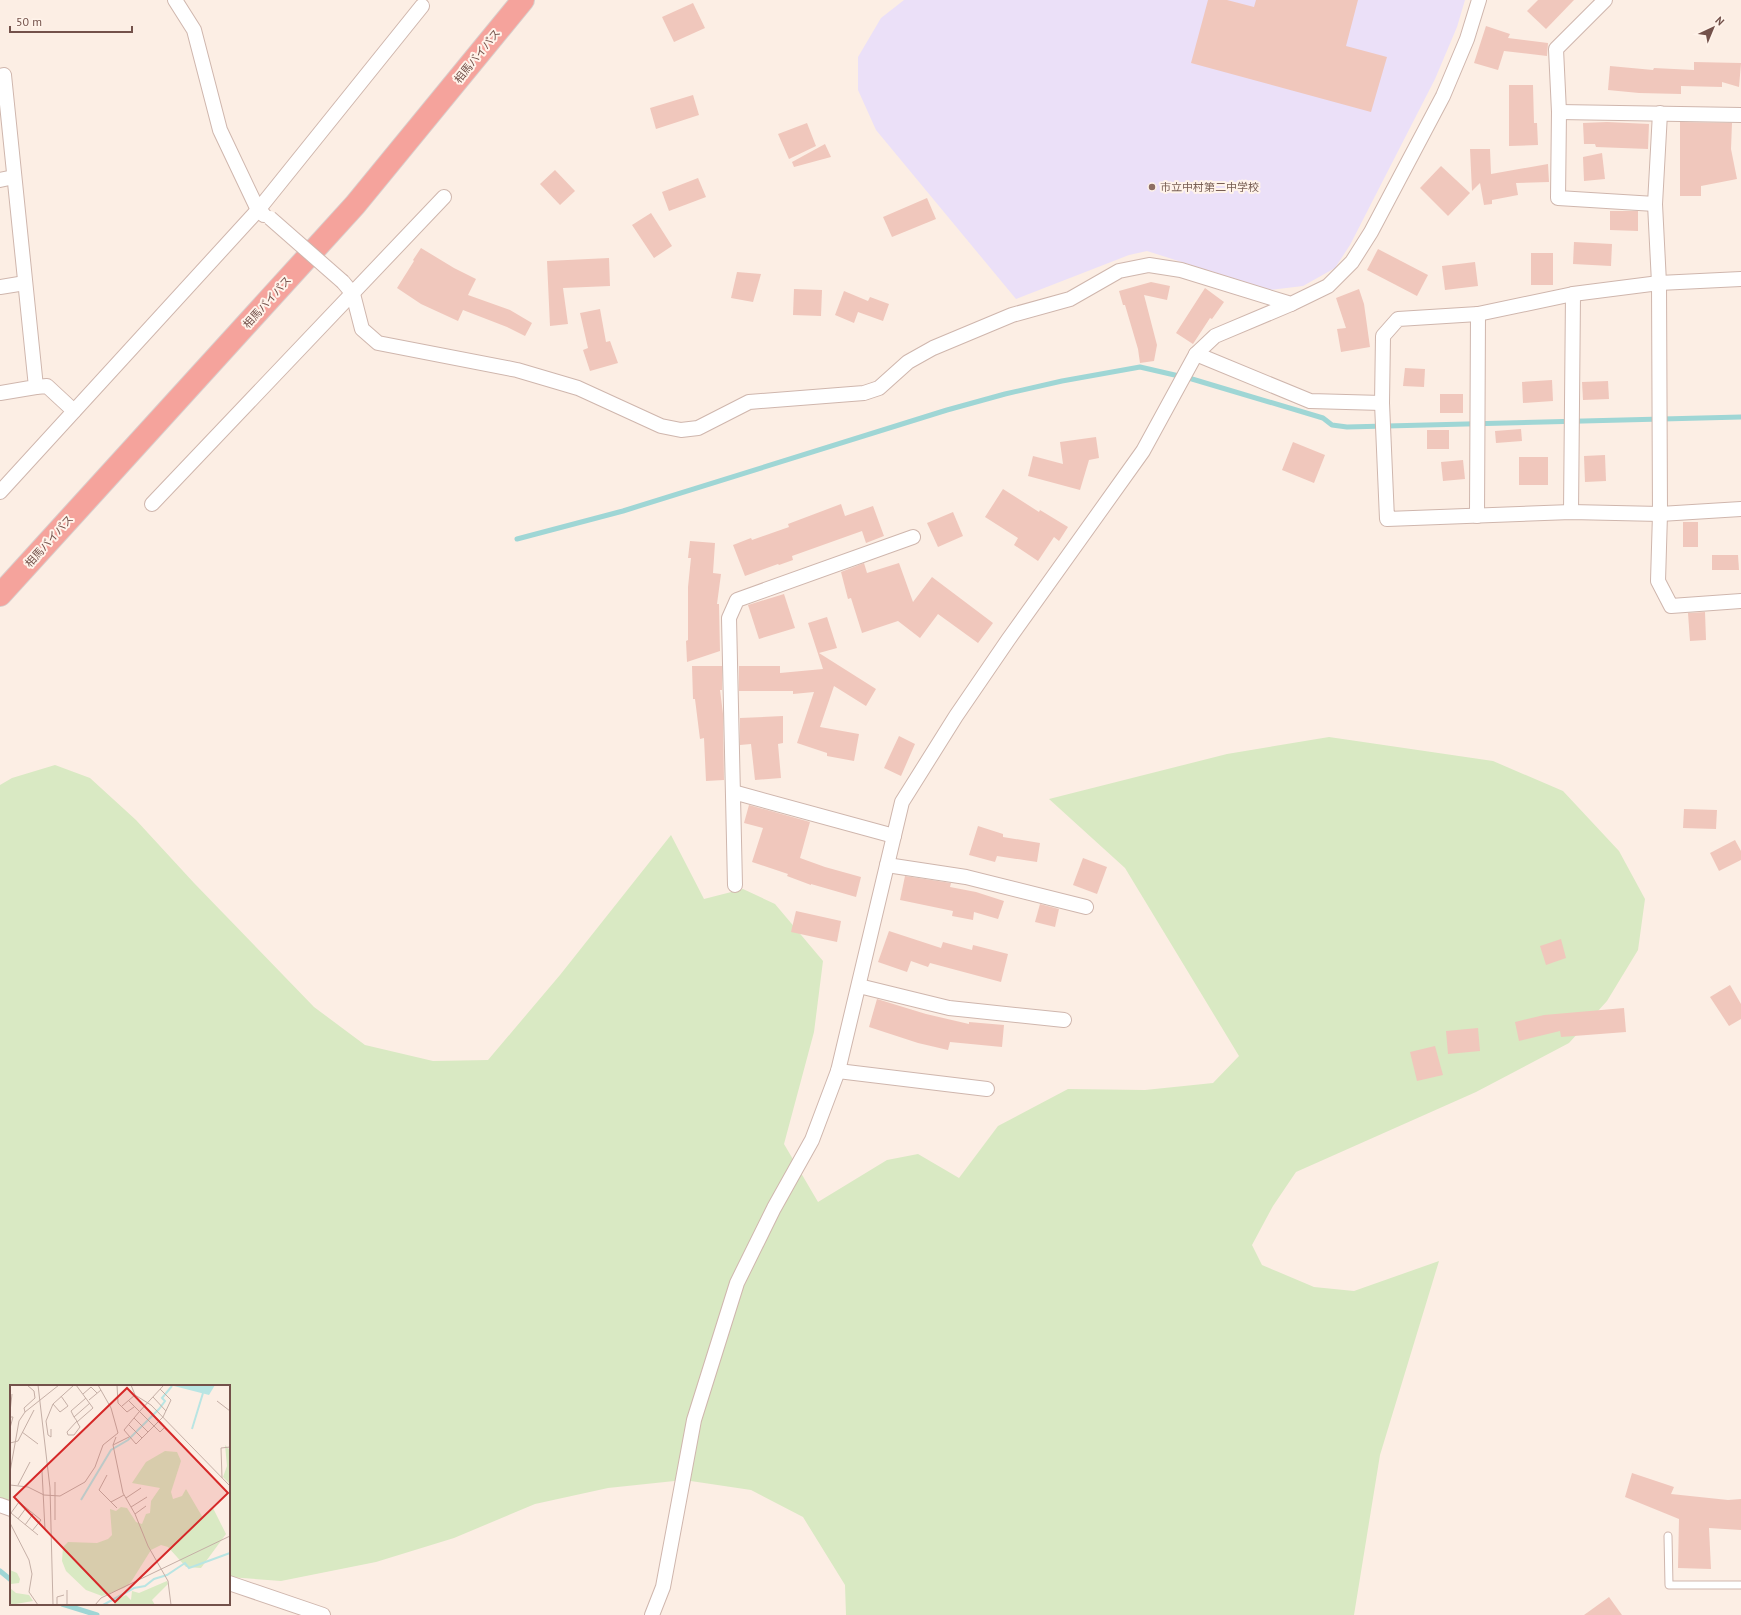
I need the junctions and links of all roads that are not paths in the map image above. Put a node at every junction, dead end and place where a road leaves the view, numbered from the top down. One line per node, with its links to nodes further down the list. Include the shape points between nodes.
1 (175, 0): 14 (street, via 194,30 220,130)
2 (523, 0): 35 (highway, 相馬バイパス, via 355,205)
3 (1478, 0): 21 (street, via 1467,39 1443,96 1371,232 1352,262 1328,286)
4 (1604, 0): 7 (street, via 1556,48)
5 (422, 6): 14 (street)
6 (0, 76): 10 (street, via 4,75)
7 (1559, 112): 8 (street); 13 (street, via 1558,198)
8 (1660, 113): 9 (street); 13 (street)
9 (1741, 115)
10 (14, 177): 11 (street); 16 (street)
11 (0, 180)
12 (444, 197): 19 (street)
13 (1655, 204): 17 (street)
14 (258, 210): 19 (street, bridge, via 343,282); 27 (street)
15 (1741, 279): 17 (street)
16 (25, 283): 18 (street); 24 (street)
17 (1659, 283): 20 (street); 32 (street)
18 (0, 287)
19 (353, 294): 21 (street, via 362,329 378,343 517,370 578,388 661,426 681,430 698,428 749,402 864,393 879,388 908,362 933,348 1012,316 1070,298 1119,271 1149,265 1181,270); 29 (street)
20 (1573, 294): 22 (street); 31 (street)
21 (1291, 304): 23 (street, via 1214,336)
22 (1478, 314): 26 (street, via 1398,319 1383,336); 33 (street)
23 (1196, 354): 26 (street, via 1310,401); 38 (street, via 1143,451 1008,640 902,802)
24 (36, 387): 25 (street); 27 (street, via 47,386)
25 (0, 393)
26 (1382, 403): 33 (street, via 1388,519)
27 (74, 411): 28 (street)
28 (0, 492)
29 (152, 504)
30 (1741, 509): 32 (street)
31 (1571, 512): 32 (street); 33 (street)
32 (1660, 514): 36 (street, via 1658,581 1671,606)
33 (1477, 516)
34 (913, 537): 37 (street, via 737,600 729,618)
35 (0, 595)
36 (1741, 601)
37 (733, 792): 38 (street); 40 (street)
38 (894, 836): 39 (street)
39 (888, 865): 41 (street, via 966,877); 42 (street)
40 (735, 885)
41 (1086, 907)
42 (859, 986): 43 (street, via 949,1008); 44 (street)
43 (1064, 1020)
44 (838, 1071): 45 (street); 52 (street, via 812,1140 774,1208 737,1283 694,1420 663,1587)
45 (987, 1089)
46 (0, 1505): 47 (street)
47 (10, 1509)
48 (1668, 1536): 50 (lane, via 1669,1585)
49 (230, 1583): 51 (street)
50 (1741, 1585)
51 (323, 1615)
52 (652, 1615)

